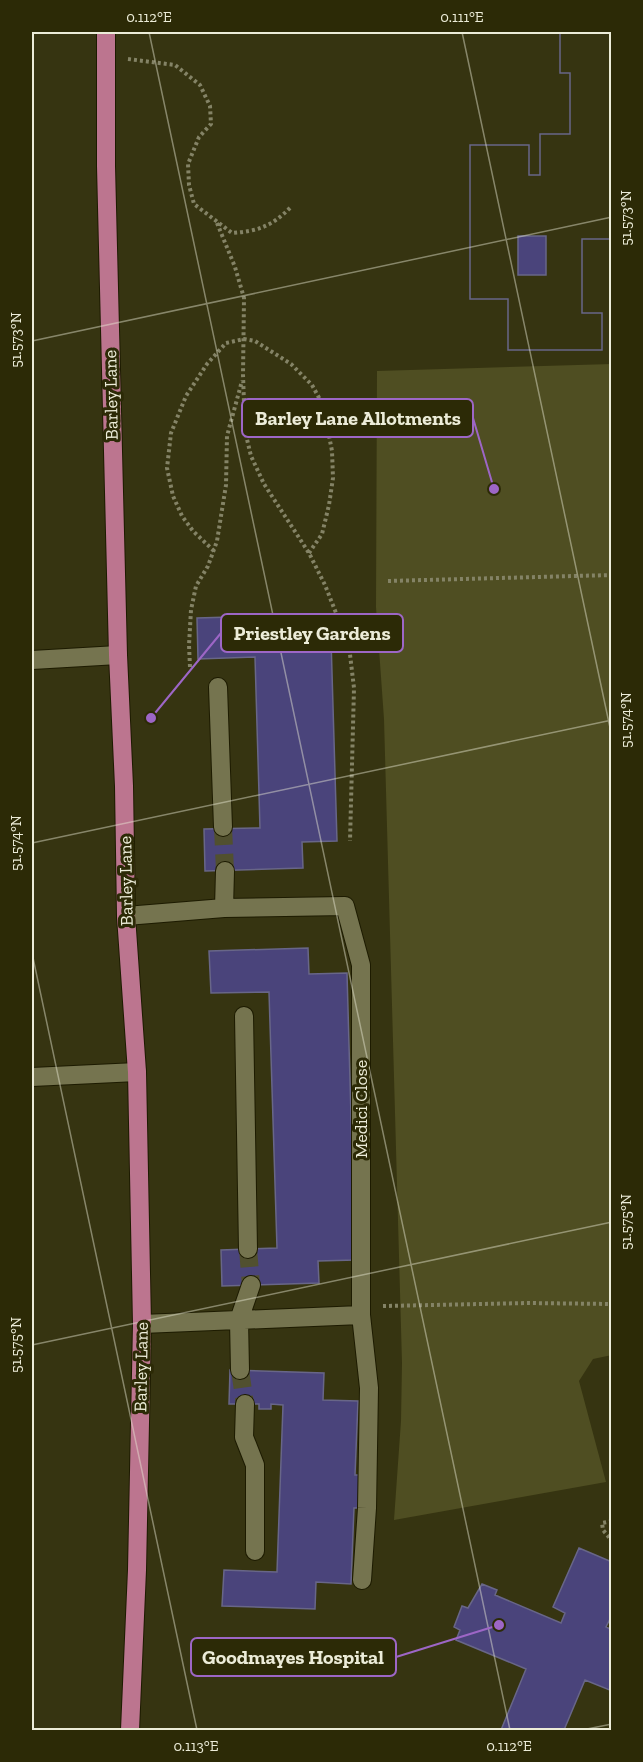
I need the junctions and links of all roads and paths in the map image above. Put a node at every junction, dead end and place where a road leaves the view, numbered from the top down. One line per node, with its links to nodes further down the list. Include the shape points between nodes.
1 (106, 32): 2 (main road, Barley Lane)
2 (106, 57): 4 (path, via 175,65 200,85 210,106 211,124 198,137 188,164 189,185 194,204); 11 (main road, Barley Lane)
3 (291, 207): 4 (path, via 279,219 250,231 232,233)
4 (217, 223): 5 (path, via 244,298)
5 (244, 339): 6 (path); 7 (path, via 226,343 207,364 186,396 171,432 167,468 173,496 193,531); 8 (path, via 255,341 291,364 312,385 323,405 333,478 322,534)
6 (243, 375): 7 (path, via 227,436 225,485); 8 (path, via 245,431 251,456 264,484)
7 (214, 551): 13 (path, via 196,586 191,610)
8 (309, 553): 16 (path, via 349,646 354,688)
9 (612, 574): 10 (path)
10 (388, 581)
11 (118, 655): 12 (street); 19 (main road, Barley Lane)
12 (32, 660)
13 (190, 666)
14 (218, 687): 15 (street)
15 (223, 827)
16 (350, 841)
17 (225, 871): 18 (street)
18 (224, 908): 19 (street, Medici Close); 26 (street, Medici Close, via 345,906 361,965)
19 (126, 916): 21 (main road, Barley Lane)
20 (244, 1016): 23 (street)
21 (136, 1072): 22 (street); 28 (main road, Barley Lane)
22 (32, 1077)
23 (248, 1249)
24 (251, 1285): 27 (street)
25 (612, 1304): 26 (path, via 481,1304)
26 (361, 1311): 27 (street); 34 (street, via 369,1388)
27 (239, 1320): 28 (street); 29 (street)
28 (142, 1324): 35 (main road, Barley Lane)
29 (240, 1370)
30 (245, 1404): 33 (street, via 244,1437 255,1465)
31 (612, 1521): 32 (path, via 602,1523)
32 (612, 1541)
33 (255, 1551)
34 (363, 1580)
35 (130, 1731)

